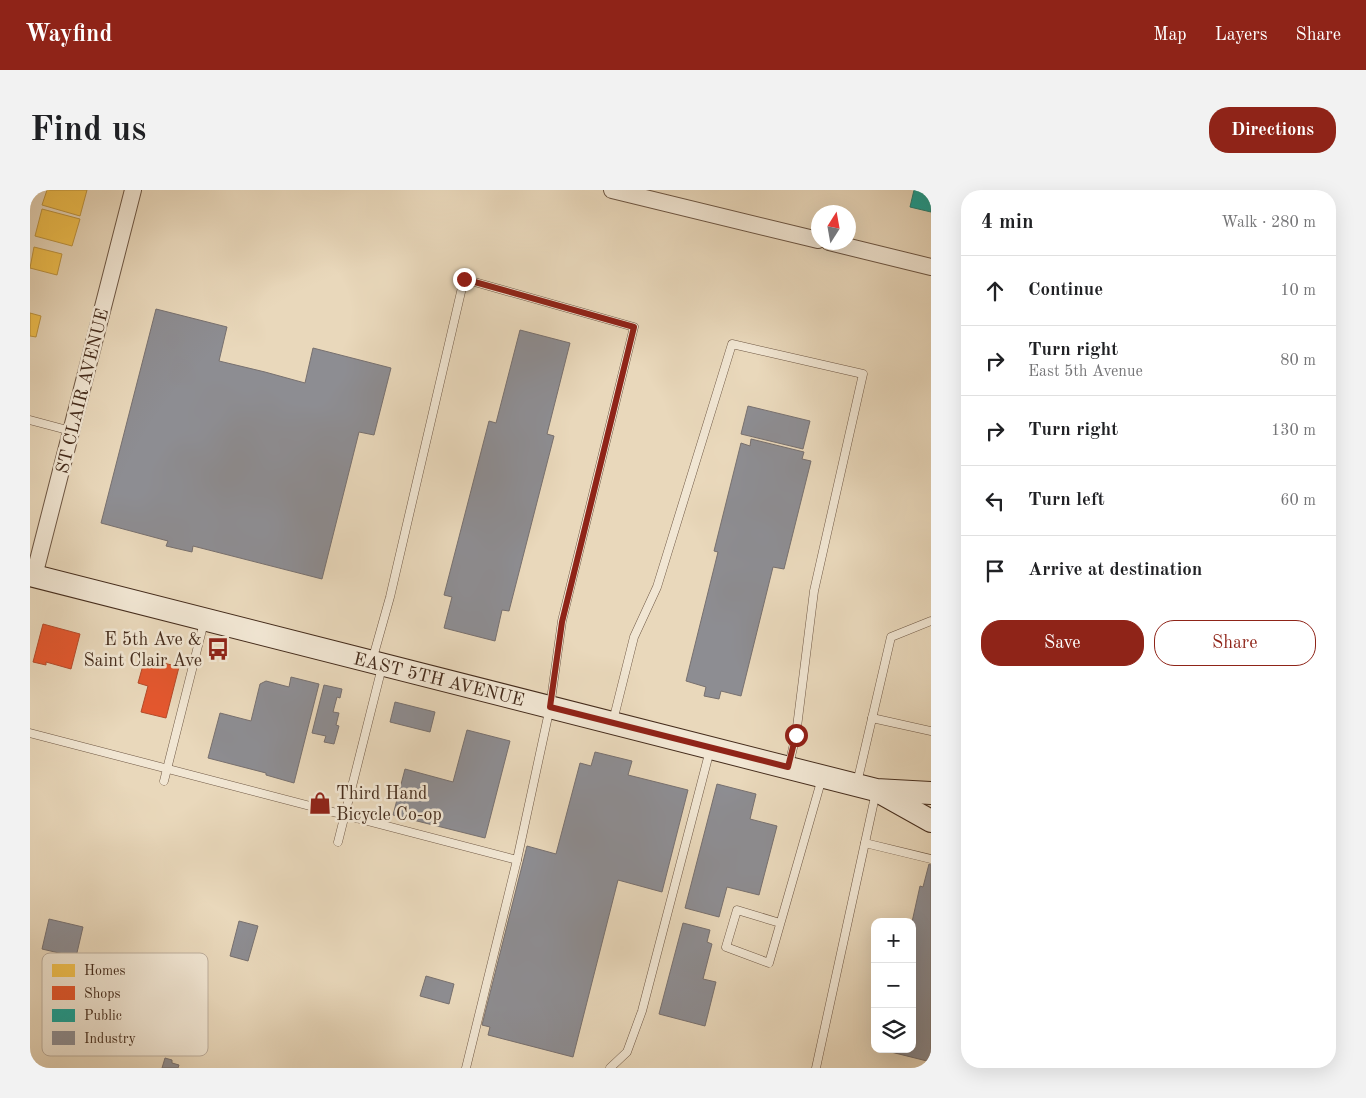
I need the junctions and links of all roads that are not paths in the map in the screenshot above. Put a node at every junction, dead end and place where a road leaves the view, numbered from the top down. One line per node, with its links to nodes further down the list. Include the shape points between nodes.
1 (133, 190): 8 (street, ST CLAIR AVENUE)
2 (612, 190): 3 (street)
3 (630, 192): 4 (street)
4 (811, 238)
5 (856, 249): 6 (street)
6 (931, 267)
7 (30, 420): 8 (lane)
8 (71, 431): 9 (street, ST CLAIR AVENUE)
9 (31, 581): 10 (main road, EAST 5TH AVENUE)
10 (205, 620): 12 (main road, EAST 5TH AVENUE); 20 (lane)
11 (931, 622): 14 (lane, via 891,637)
12 (378, 663): 13 (main road, EAST 5TH AVENUE); 13 (lane, via 390,597 464,279 634,327 562,622); 25 (lane)
13 (550, 707): 15 (main road, EAST 5TH AVENUE); 30 (lane)
14 (872, 718): 16 (lane); 23 (lane)
15 (612, 723): 18 (main road, EAST 5TH AVENUE); 19 (lane, via 634,637 657,587 732,344 864,374 814,591 796,735)
16 (931, 732)
17 (30, 733): 20 (lane)
18 (711, 748): 19 (main road, EAST 5TH AVENUE); 33 (lane, via 642,1010 627,1052)
19 (788, 767): 21 (main road, EAST 5TH AVENUE)
20 (167, 768): 22 (lane); 25 (lane)
21 (822, 776): 23 (main road, EAST 5TH AVENUE); 31 (lane)
22 (164, 781)
23 (867, 787): 24 (main road, EAST 5TH AVENUE); 26 (main road, EAST 5TH AVENUE); 28 (lane)
24 (931, 793)
25 (344, 815): 27 (lane); 30 (lane)
26 (931, 820)
27 (338, 842)
28 (865, 843): 29 (lane); 34 (lane)
29 (931, 859)
30 (517, 860): 32 (lane)
31 (780, 923): 31 (lane, via 769,963 726,947 737,910)
32 (466, 1068)
33 (610, 1068)
34 (816, 1068)

